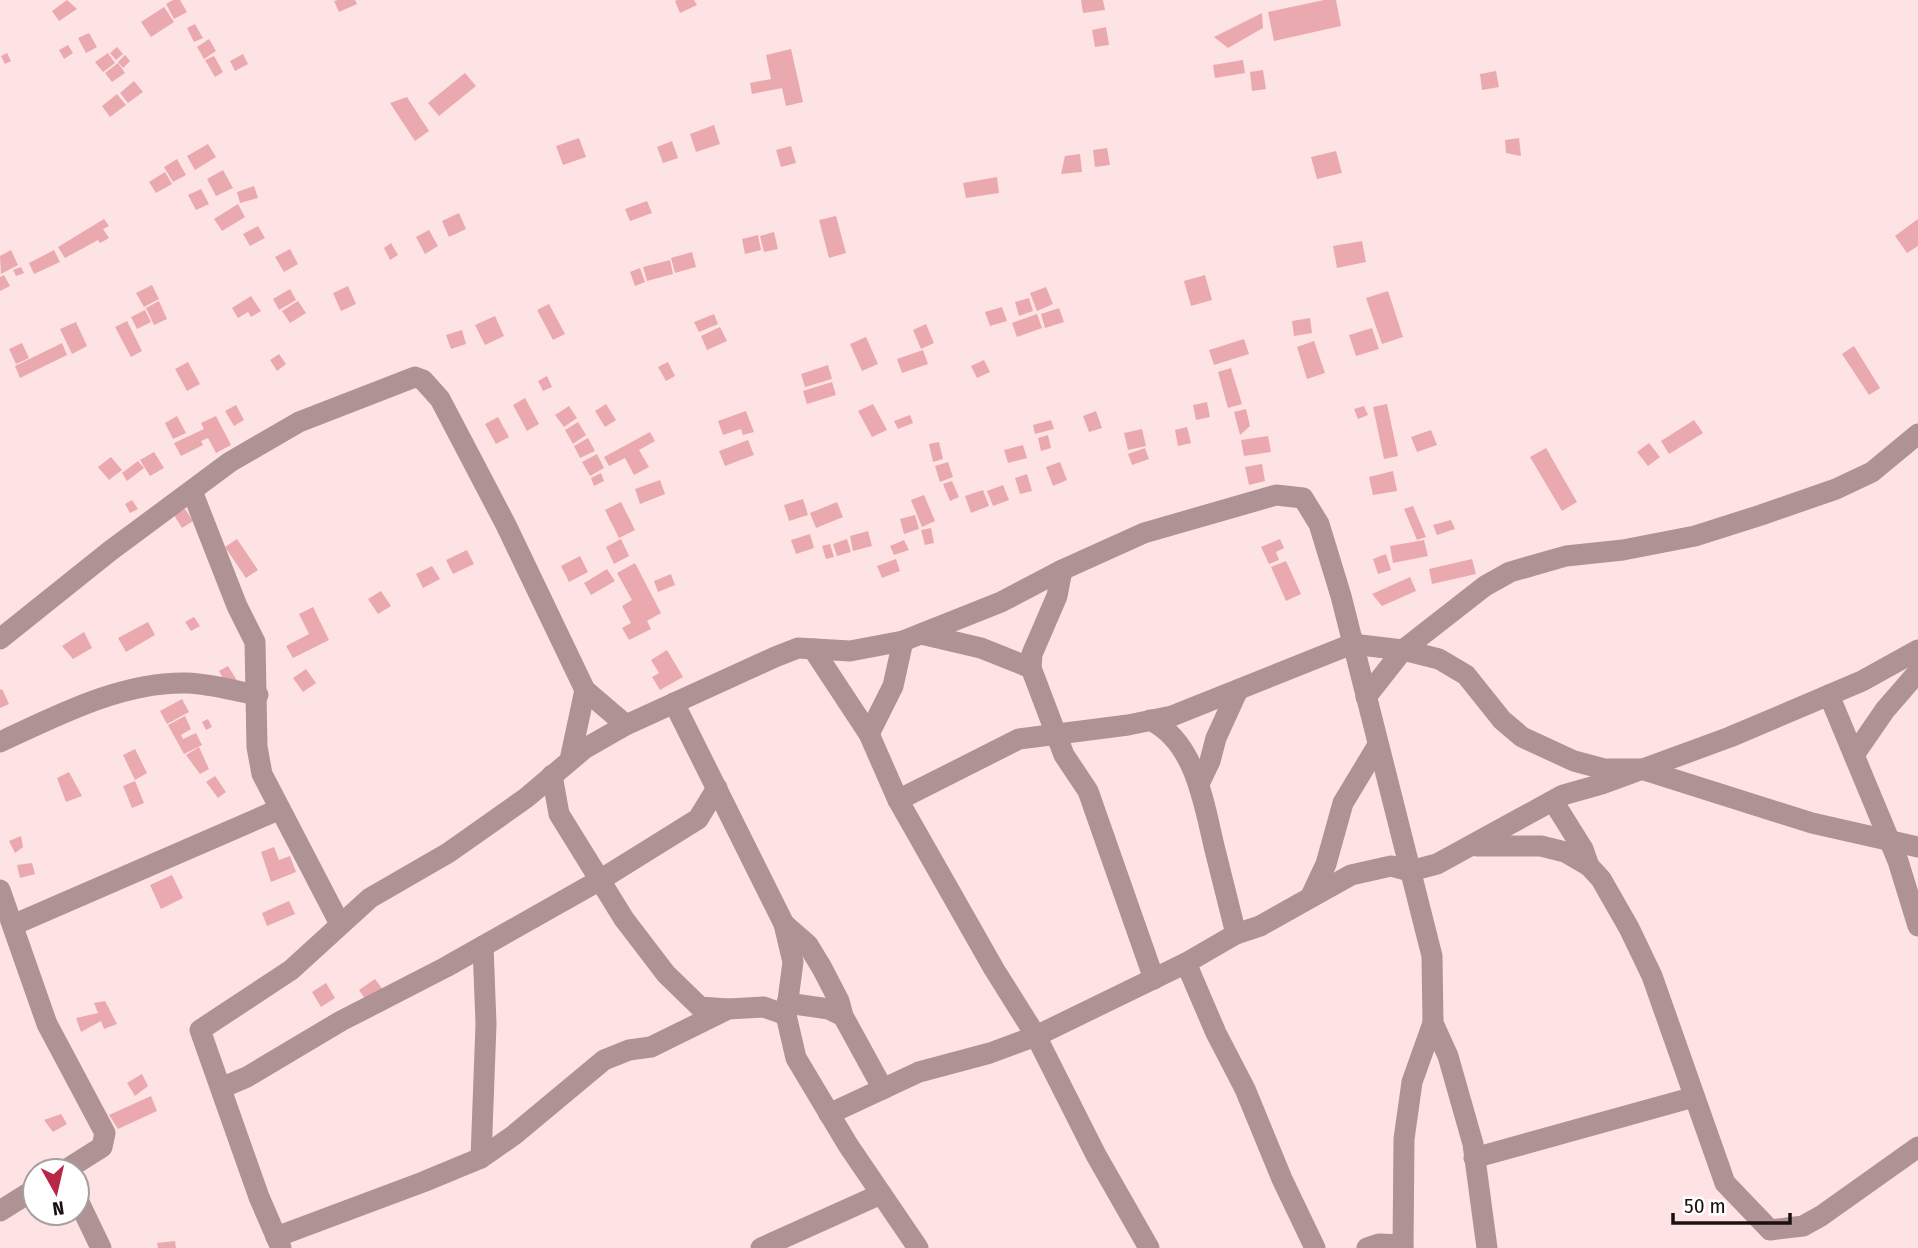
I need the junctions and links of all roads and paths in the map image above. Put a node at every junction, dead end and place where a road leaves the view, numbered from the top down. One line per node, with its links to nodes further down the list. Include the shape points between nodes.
1 (1918, 434): 8 (street, via 1872,472 1760,515 1695,536 1566,556 1510,572)
2 (192, 491): 5 (street); 11 (street, via 230,462 299,422 415,377 423,380 440,399 506,525); 13 (street, via 255,642)
3 (1062, 570): 4 (street, via 1001,602); 6 (street, via 1144,533 1276,495 1303,498 1319,524); 10 (street)
4 (912, 638): 7 (street, via 850,651); 10 (street, via 981,648); 20 (street)
5 (0, 639)
6 (1352, 644): 8 (street); 12 (street); 15 (street)
7 (813, 649): 16 (street, via 798,648); 20 (street)
8 (1403, 650): 15 (street); 25 (street, via 1439,659 1466,675 1502,720 1549,751 1604,769)
9 (1912, 661): 14 (street); 23 (street)
10 (1031, 668): 19 (street)
11 (585, 690): 18 (street); 24 (street)
12 (1238, 690): 17 (street); 27 (street)
13 (258, 695): 21 (street, via 190,683 150,685 97,700); 32 (street, via 257,747 262,774)
14 (1829, 695): 23 (street); 25 (street)
15 (1366, 696): 22 (street)
16 (674, 703): 18 (street); 28 (street)
17 (1150, 720): 19 (street); 27 (street, via 1180,746)
18 (626, 725): 24 (street)
19 (1056, 732): 30 (street, via 1019,739); 51 (street, via 1064,755 1088,791)
20 (869, 734): 30 (street)
21 (0, 742)
22 (1378, 745): 40 (street); 43 (street, via 1343,803 1326,864)
23 (1854, 755): 36 (street)
24 (570, 760): 26 (street)
25 (1641, 769): 31 (street); 36 (street, via 1812,823)
26 (552, 775): 29 (street); 33 (street)
27 (1199, 784): 48 (street)
28 (717, 788): 34 (street); 35 (street)
29 (526, 798): 33 (street); 46 (street, via 448,853 370,898)
30 (898, 800): 56 (street)
31 (1553, 801): 37 (street); 39 (street, via 1583,849)
32 (280, 809): 45 (street); 46 (street)
33 (559, 814): 41 (street)
34 (730, 816): 35 (street); 44 (street)
35 (698, 819): 41 (street)
36 (1890, 842): 38 (street); 47 (street)
37 (1471, 846): 39 (street, via 1541,846 1565,852); 40 (street, via 1437,864)
38 (1918, 847)
39 (1588, 866): 59 (street, via 1613,898 1652,976)
40 (1410, 871): 43 (street, via 1391,866 1372,869); 55 (street, via 1432,956)
41 (600, 880): 49 (street); 52 (street, via 666,974 700,1007)
42 (0, 890): 45 (street)
43 (1311, 896): 48 (street, via 1260,926)
44 (784, 924): 53 (street, via 793,962); 54 (street, via 808,945)
45 (13, 925): 62 (street, via 47,1024 105,1133 102,1147)
46 (340, 925): 57 (street, via 290,970 200,1030)
47 (1918, 926)
48 (1236, 934): 50 (street)
49 (483, 946): 57 (street); 63 (street, via 486,1024)
50 (1186, 963): 51 (street); 75 (street)
51 (1154, 979): 56 (street)
52 (728, 1009): 53 (street); 63 (street, via 651,1047 604,1060)
53 (786, 1009): 54 (street, via 829,1009); 60 (street, via 796,1058)
54 (843, 1016): 58 (street)
55 (1433, 1023): 64 (street, via 1448,1056); 70 (street, via 1412,1082 1404,1139)
56 (1036, 1037): 58 (street, via 919,1072); 74 (street)
57 (221, 1088): 69 (street)
58 (883, 1089): 60 (street)
59 (1694, 1097): 61 (street, via 1725,1183 1770,1230 1803,1226 1821,1216); 64 (street)
60 (829, 1114): 65 (street)
61 (1918, 1147)
62 (86, 1157)
63 (481, 1158): 69 (street)
64 (1474, 1158): 77 (street)
65 (881, 1194): 72 (street); 73 (street)
66 (21, 1198): 67 (street)
67 (0, 1211)
68 (91, 1227): 71 (street)
69 (278, 1242)
70 (1403, 1247): 76 (street, via 1379,1244)
71 (101, 1248)
72 (761, 1248)
73 (918, 1248)
74 (1149, 1248)
75 (1315, 1248)
76 (1367, 1248)
77 (1487, 1248)

